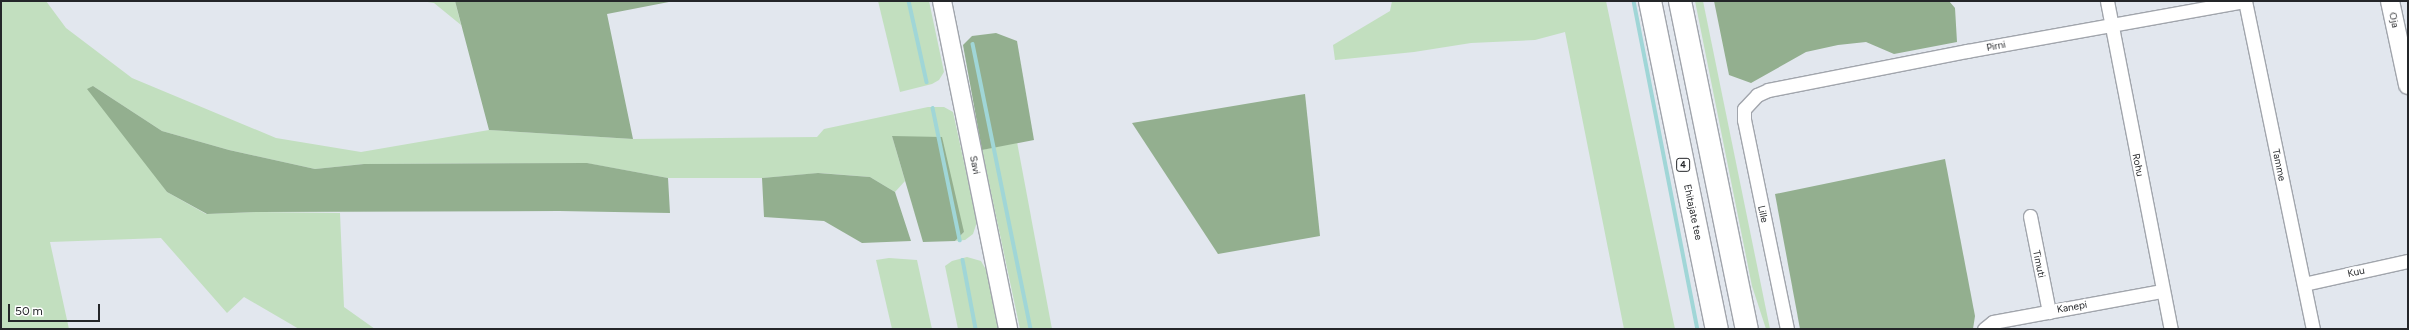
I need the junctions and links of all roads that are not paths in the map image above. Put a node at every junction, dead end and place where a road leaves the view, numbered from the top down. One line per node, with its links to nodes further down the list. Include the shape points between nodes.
1 (942, 1): 15 (street, Savi)
2 (1650, 1): 16 (highway, Ehitajate tee / 4)
3 (1680, 1): 17 (highway)
4 (2107, 1): 7 (street, Rohu)
5 (2245, 1): 7 (street, Pirni); 12 (street, Tamme)
6 (2390, 1): 8 (street, Oja)
7 (2112, 24): 9 (street, Pirni, via 1768,90); 13 (street, Rohu)
8 (2408, 85)
9 (1750, 101): 18 (street, Lille, via 1744,109 1744,120)
10 (2030, 216): 14 (street, Timuti)
11 (2408, 261): 12 (street, Kuu)
12 (2304, 284): 21 (street, Tamme)
13 (2162, 291): 14 (street, Kanepi); 20 (street, Rohu)
14 (2049, 312): 19 (street, Kanepi, via 1993,322)
15 (1008, 329)
16 (1717, 329)
17 (1747, 329)
18 (1787, 329)
19 (1984, 329)
20 (2171, 329)
21 (2313, 329)

